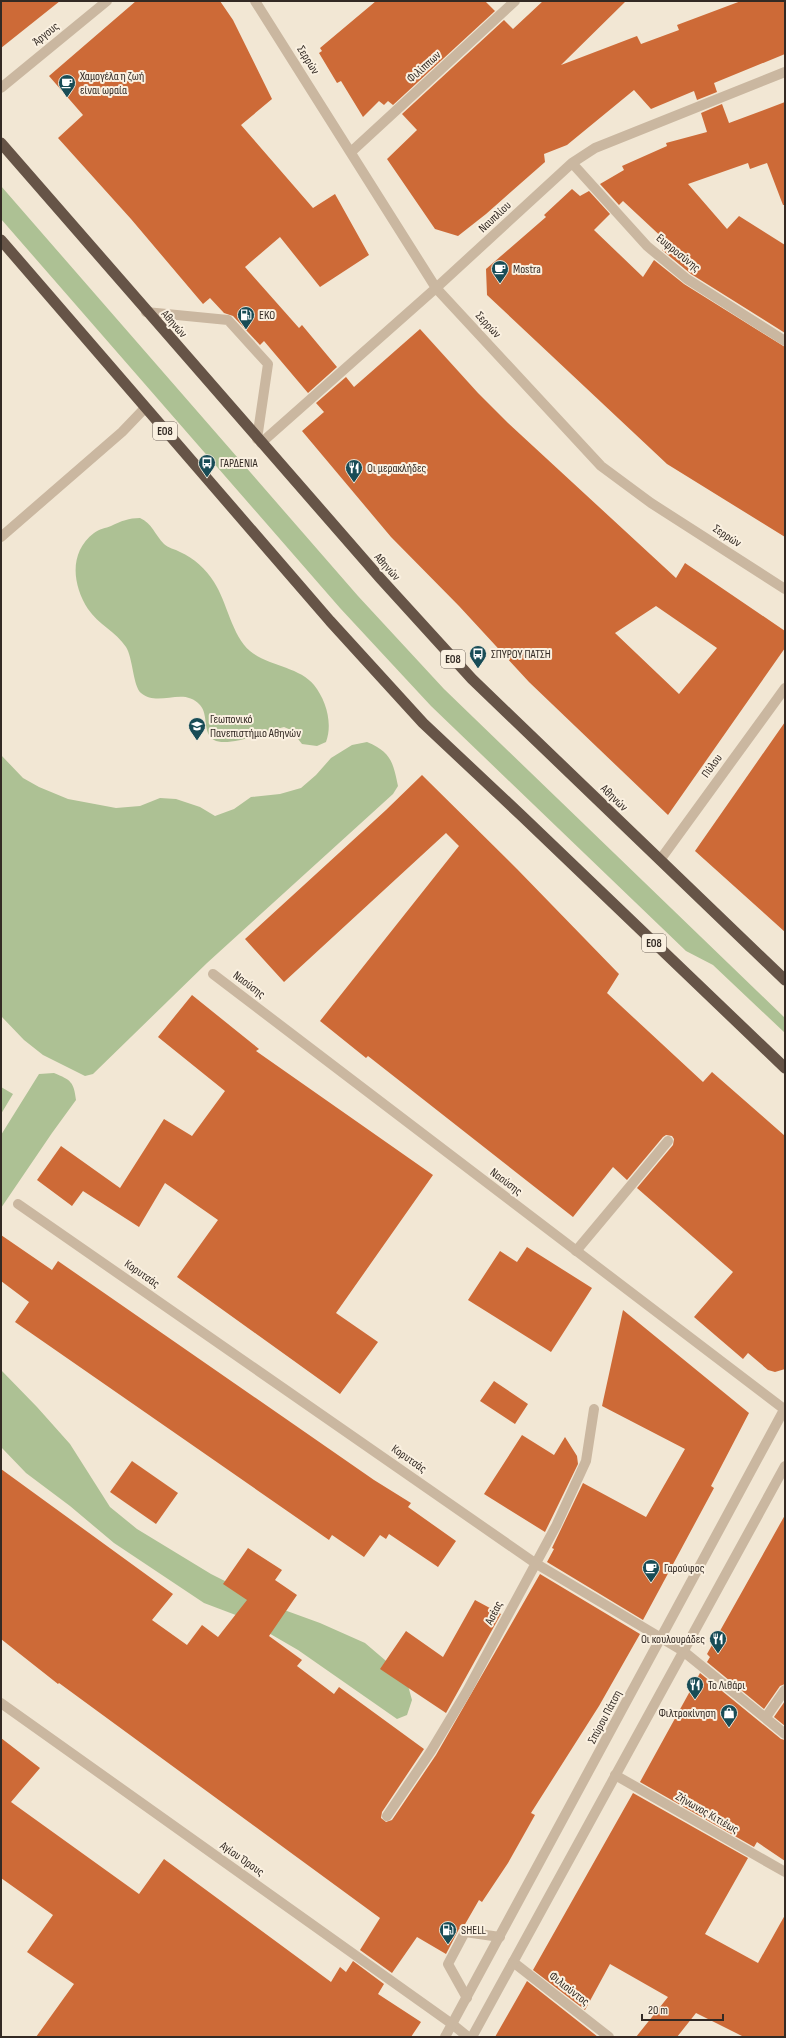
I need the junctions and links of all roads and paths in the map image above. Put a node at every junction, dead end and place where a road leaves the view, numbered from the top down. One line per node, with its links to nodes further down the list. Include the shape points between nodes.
1 (107, 1): 5 (street, Άργους)
2 (255, 1): 7 (street, Σερρών)
3 (515, 1): 7 (street, Φιλίππων)
4 (785, 72): 8 (street, Ναυπλίου, via 595,148)
5 (1, 88)
6 (1, 143): 11 (highway, Αθηνών / ΕΟ8)
7 (351, 152): 10 (street, Σερρών)
8 (572, 163): 10 (street, Ναυπλίου); 12 (street, Ευφροσύνης, via 647,246 687,279)
9 (1, 240): 13 (highway, ΕΟ8)
10 (436, 288): 14 (street, Ναυπλίου); 16 (street, Σερρών, via 600,466)
11 (146, 312): 14 (highway, Αθηνών / ΕΟ8); 14 (street, via 228,320 268,364)
12 (785, 341)
13 (145, 408): 15 (street, via 122,432); 21 (highway, ΕΟ8, via 330,621 423,723)
14 (259, 441): 18 (highway, Αθηνών / ΕΟ8, via 472,679)
15 (1, 537)
16 (785, 589)
17 (785, 688): 18 (street, Πύλου)
18 (660, 860): 20 (highway, Αθηνών / ΕΟ8)
19 (213, 974): 24 (street, Ναούσης)
20 (785, 980)
21 (785, 1068)
22 (668, 1141): 24 (street)
23 (18, 1204): 28 (street, Κορυτσάς)
24 (576, 1251): 26 (street, Ναούσης)
25 (594, 1409): 28 (street, Ασέας, via 587,1454 580,1476)
26 (785, 1409): 29 (street, Σπύρου Πάτση)
27 (785, 1466): 30 (street)
28 (535, 1563): 29 (street, Κορυτσάς); 36 (street, Ασέας, via 467,1691 431,1751)
29 (662, 1637): 30 (street, Κορυτσάς); 38 (street, Σπύρου Πάτση)
30 (683, 1651): 33 (street, Κορυτσάς); 35 (street)
31 (785, 1690): 33 (street)
32 (1, 1704): 41 (street, Αγίου Όρους)
33 (766, 1717): 34 (street, Κορυτσάς)
34 (785, 1734)
35 (615, 1776): 37 (street, Ζήνωνος Κιτιέως); 39 (street)
36 (387, 1816)
37 (785, 1872)
38 (500, 1937): 40 (street, Σπύρου Πάτση); 40 (street, via 465,1932 448,1964)
39 (513, 1962): 44 (street); 45 (street, Φιλιούντος)
40 (467, 1998): 41 (street, Σπύρου Πάτση)
41 (452, 2024): 42 (street, Σπύρου Πάτση); 43 (street, Αγίου Όρους)
42 (445, 2037)
43 (468, 2037)
44 (472, 2037)
45 (609, 2037)

